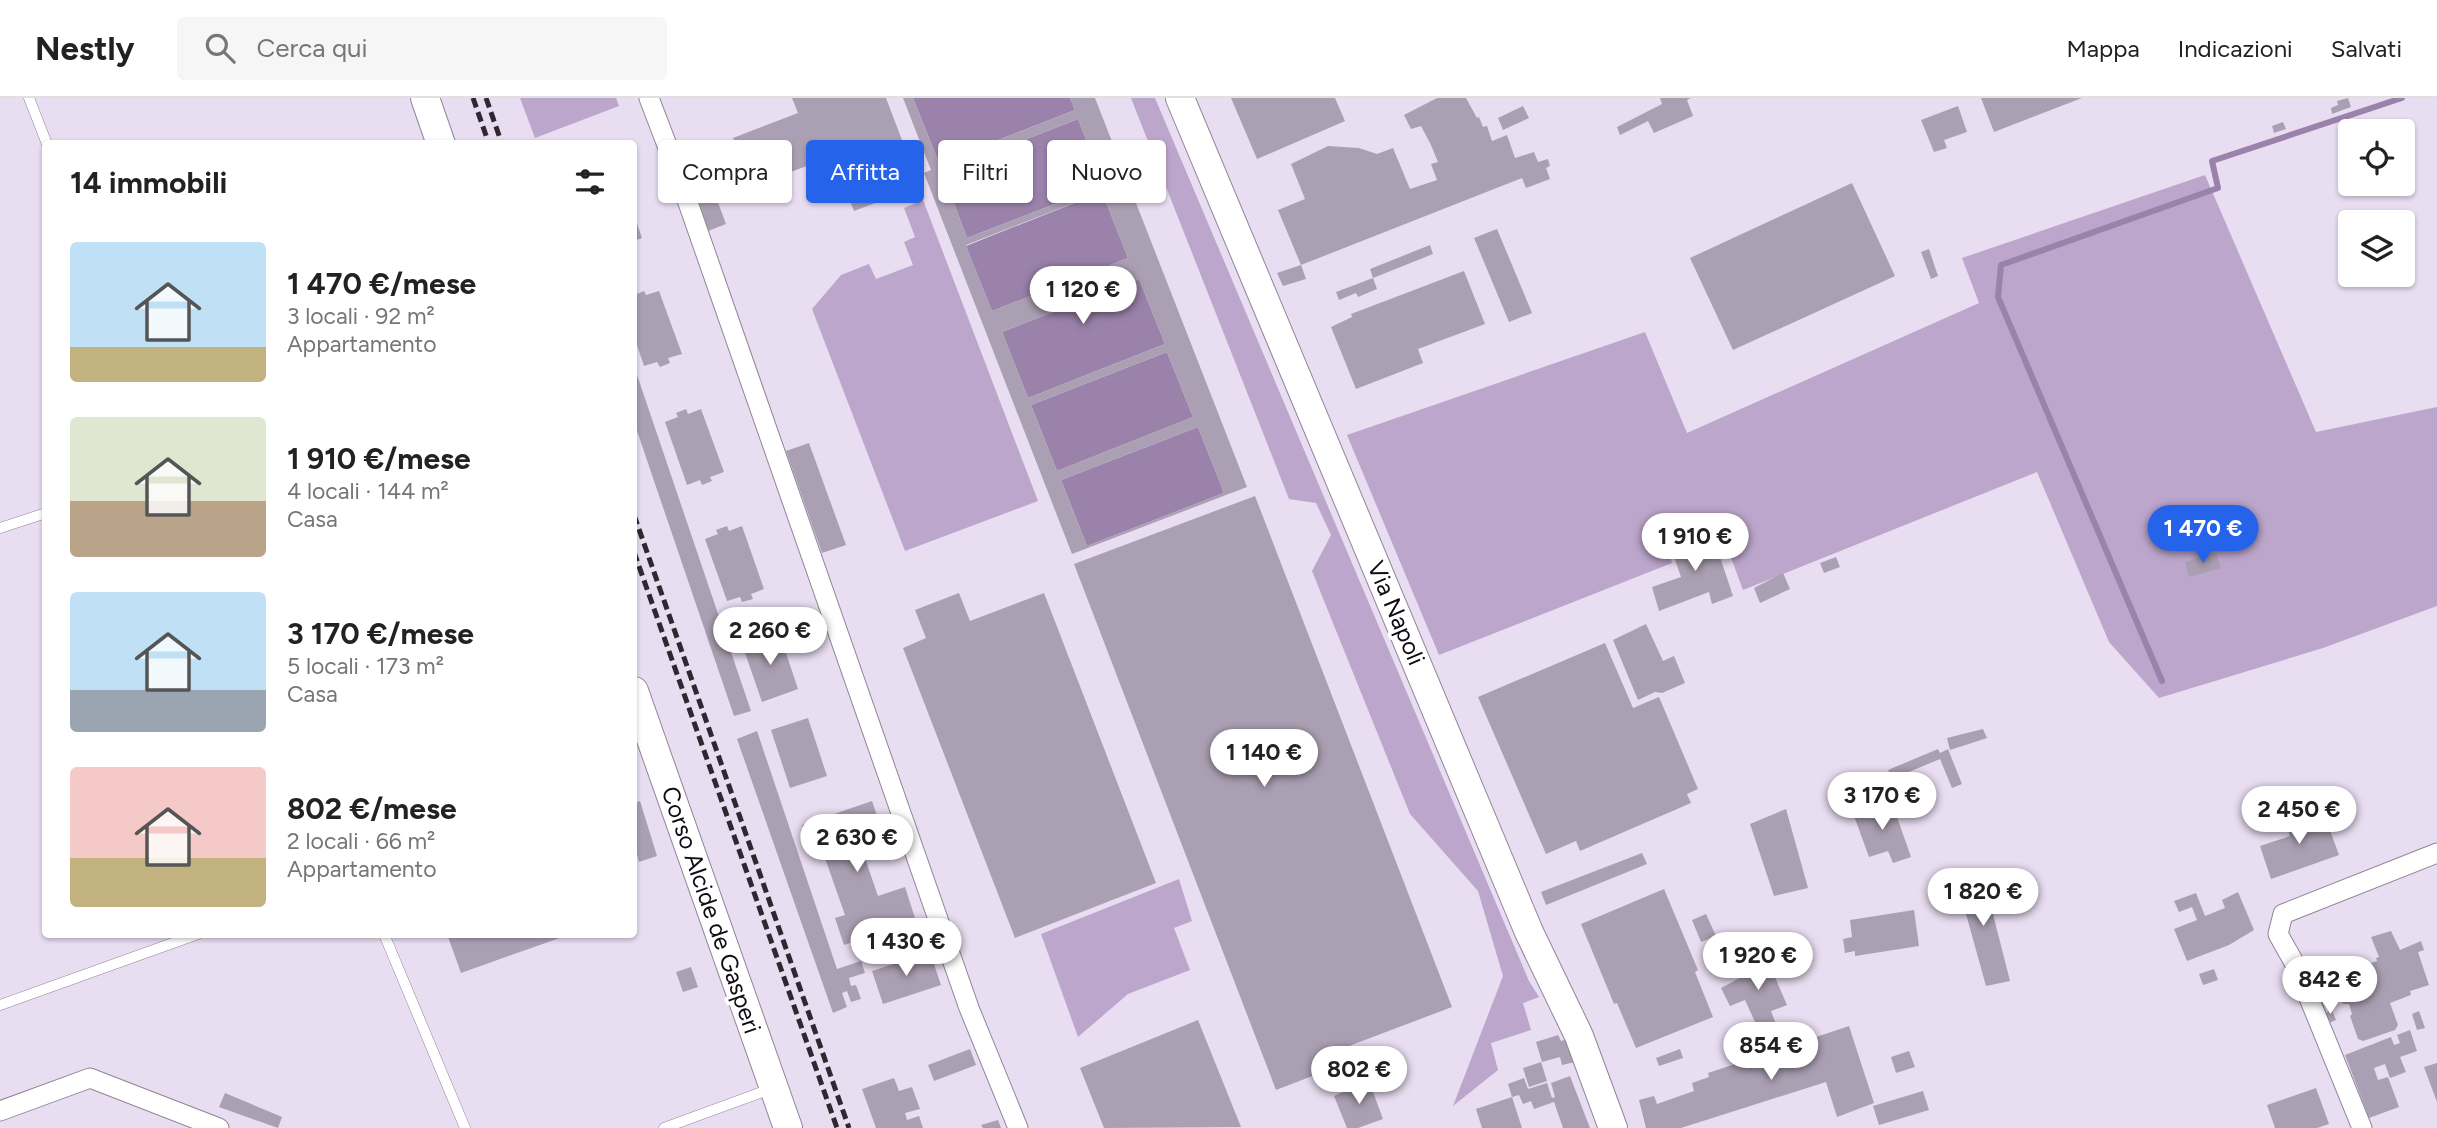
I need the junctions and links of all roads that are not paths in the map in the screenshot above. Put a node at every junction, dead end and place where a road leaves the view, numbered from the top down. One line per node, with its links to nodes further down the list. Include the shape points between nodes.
1 (29, 98): 5 (lane)
2 (425, 98): 6 (street)
3 (649, 98): 21 (street, via 969,1008)
4 (1180, 98): 22 (street, Via Napoli, via 1529,932 1579,1036)
5 (45, 140)
6 (440, 140)
7 (42, 514): 8 (lane)
8 (0, 528)
9 (637, 700): 14 (street, Corso Alcide de Gasperi)
10 (2437, 853): 23 (street, via 2283,914 2278,934 2296,966)
11 (187, 938): 13 (lane)
12 (386, 938): 19 (lane)
13 (0, 1005)
14 (773, 1088): 16 (lane); 17 (street, Corso Alcide de Gasperi)
15 (0, 1111): 18 (street, via 90,1078)
16 (690, 1124): 20 (lane)
17 (784, 1125)
18 (219, 1128)
19 (465, 1128)
20 (664, 1128)
21 (1018, 1128)
22 (1613, 1128)
23 (2361, 1128)

